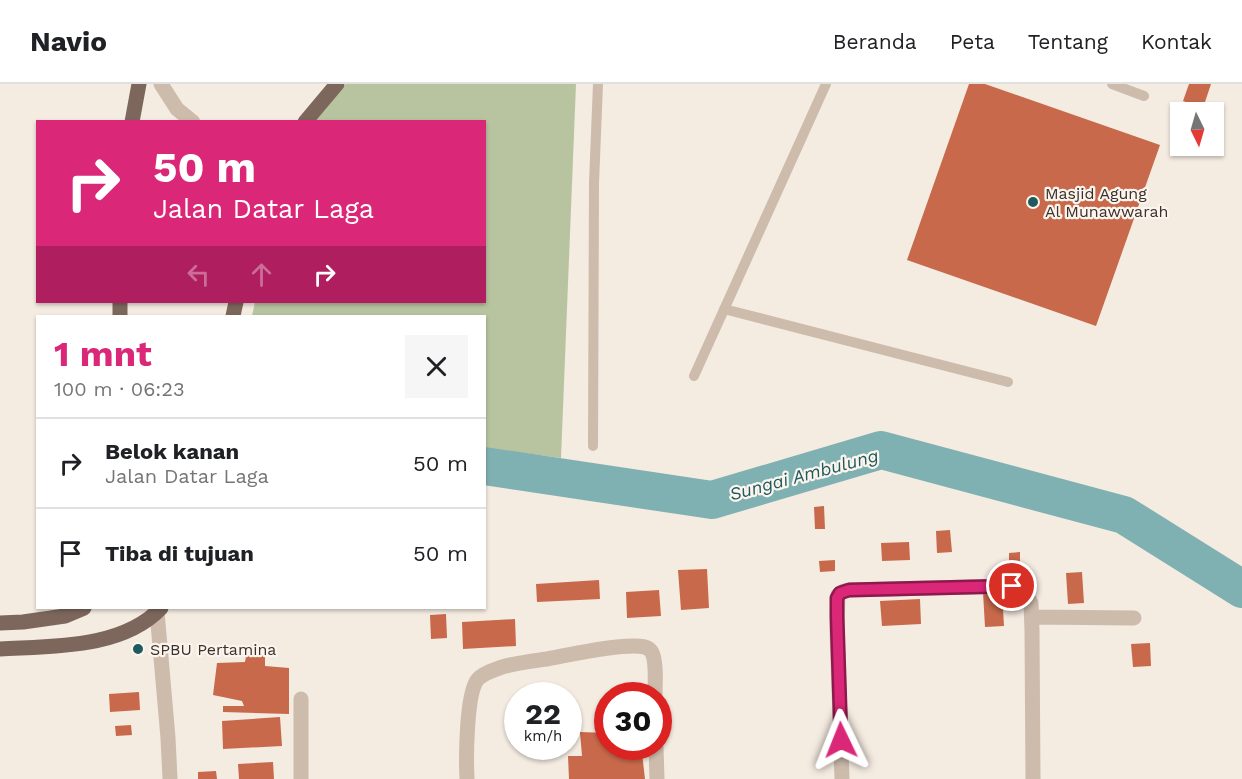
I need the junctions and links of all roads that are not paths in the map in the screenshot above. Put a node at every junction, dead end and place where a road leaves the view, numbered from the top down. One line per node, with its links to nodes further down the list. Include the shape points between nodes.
1 (138, 84): 8 (main road)
2 (161, 84): 9 (street, via 177,109)
3 (598, 84): 14 (lane)
4 (826, 84): 11 (lane)
5 (1112, 84): 7 (lane)
6 (332, 87): 10 (main road)
7 (1144, 96)
8 (132, 120)
9 (191, 120)
10 (307, 120)
11 (724, 309): 12 (lane); 13 (lane)
12 (694, 376)
13 (1008, 382)
14 (593, 446)
15 (82, 609): 19 (main road, via 65,616)
16 (159, 610): 20 (main road, via 143,623 115,636 84,643); 24 (street)
17 (1032, 617): 18 (street); 28 (street, via 1028,595 1012,586 840,593 837,611); 29 (street)
18 (1134, 618)
19 (0, 623)
20 (0, 649)
21 (655, 682): 26 (street, via 654,658 647,647 563,656 504,667 478,678 471,698)
22 (301, 699): 25 (street)
23 (656, 760): 27 (street)
24 (170, 779)
25 (301, 779)
26 (467, 779)
27 (657, 779)
28 (842, 779)
29 (1033, 779)

